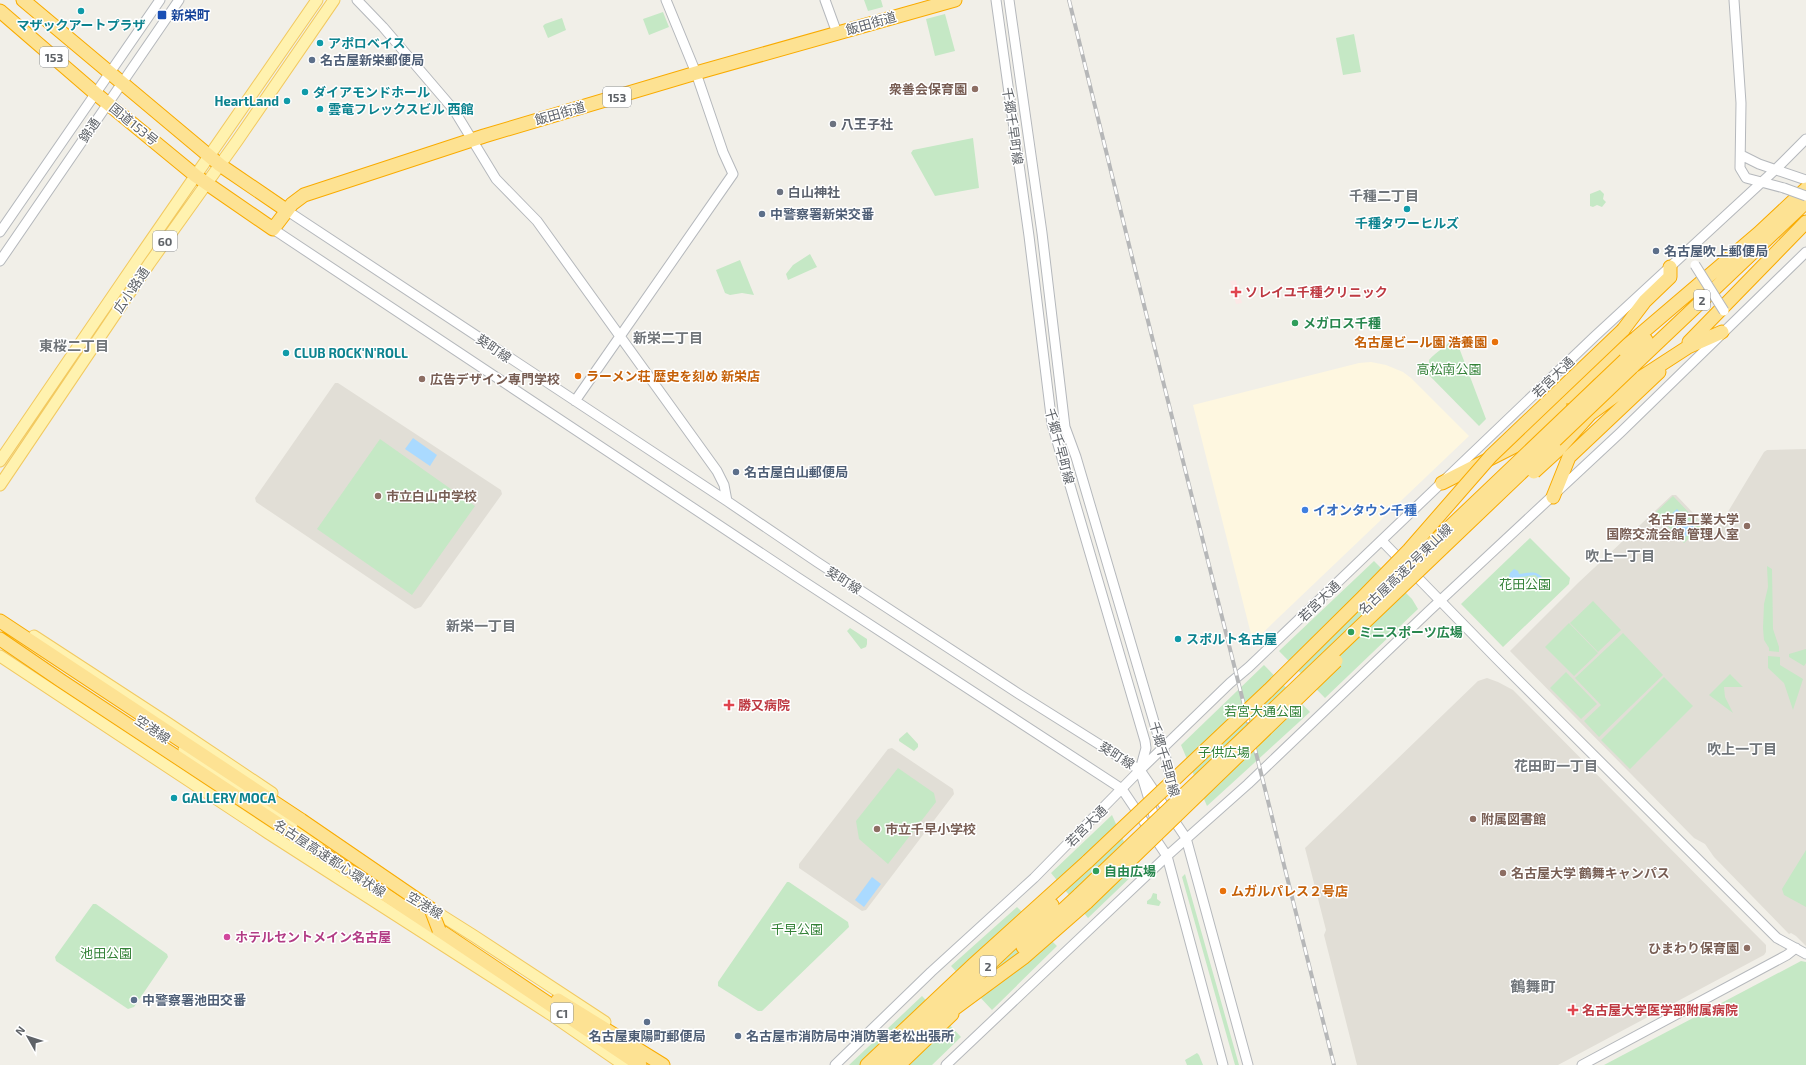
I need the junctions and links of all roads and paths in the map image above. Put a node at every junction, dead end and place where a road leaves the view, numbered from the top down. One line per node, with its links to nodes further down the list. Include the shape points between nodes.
1 (23, 0): 15 (highway, 国道153号 / 153)
2 (160, 0): 15 (street, 錦通)
3 (179, 0): 17 (street, 錦通)
4 (317, 0): 23 (main road, 広小路通 / 60)
5 (334, 0): 24 (main road, 広小路通 / 60)
6 (357, 0): 20 (street, via 454,110)
7 (666, 0): 16 (street)
8 (825, 0): 14 (street)
9 (955, 0): 14 (highway, 飯田街道 / 153)
10 (996, 0): 62 (street, 千郷千早町線, via 1052,424 1145,741 1146,748)
11 (1009, 0): 61 (street, 千郷千早町線, via 1042,233 1065,427)
12 (1734, 0): 22 (street, via 1742,103)
13 (0, 11): 18 (highway, 国道153号 / 153)
14 (837, 33): 16 (highway, 飯田街道 / 153)
15 (108, 73): 17 (highway, 国道153号 / 153); 18 (street, 錦通)
16 (696, 73): 20 (highway, 飯田街道 / 153); 43 (street, via 733,174)
17 (121, 84): 19 (street, 錦通); 23 (highway, 国道153号 / 153)
18 (95, 92): 19 (highway, 国道153号 / 153); 36 (street, 錦通)
19 (108, 103): 26 (highway, 国道153号 / 153); 39 (street, 錦通)
20 (472, 139): 32 (highway, 飯田街道 / 153, via 304,195); 43 (street, via 496,179 537,221)
21 (1806, 139): 25 (street, 若宮大通)
22 (1741, 155): 25 (street); 28 (street, via 1740,168 1746,178)
23 (210, 156): 24 (highway, 国道153号 / 153); 26 (main road, 広小路通 / 60)
24 (220, 165): 26 (main road, 広小路通 / 60); 32 (highway, 国道153号 / 153)
25 (1776, 169): 27 (street); 28 (street, 若宮大通)
26 (201, 180): 35 (highway, 国道153号 / 153); 48 (main road, 広小路通 / 60, via 140,256); 51 (main road, 広小路通 / 60, via 149,264)
27 (1806, 180)
28 (1761, 183): 30 (street, bridge); 37 (street, 若宮大通)
29 (1806, 188): 34 (highway, 名古屋高速2号東山線 / 2)
30 (1806, 196)
31 (1806, 202): 45 (highway, 名古屋高速2号東山線 / 2)
32 (286, 210): 35 (highway, 飯田街道 / 153); 47 (street, 葵町線)
33 (1806, 222): 44 (highway)
34 (1766, 226): 45 (highway, 名古屋高速2号東山線 / 2); 50 (highway, via 1641,334 1594,371 1517,445)
35 (273, 229): 63 (street, 葵町線, via 823,595)
36 (0, 232)
37 (1687, 251): 40 (street, 若宮大通); 41 (street, bridge)
38 (1806, 252): 41 (street)
39 (0, 261)
40 (1670, 267): 50 (street, 若宮大通); 60 (highway, bridge, via 1670,277 1645,301 1623,330 1505,442 1398,562)
41 (1733, 322): 42 (street)
42 (1722, 332): 49 (highway, bridge, via 1688,347 1631,384 1590,414 1557,451); 52 (street)
43 (621, 337): 47 (street); 53 (street, via 717,471)
44 (1689, 342)
45 (1629, 363): 49 (highway, 名古屋高速2号東山線 / 2, bridge); 60 (highway, 名古屋高速2号東山線 / 2, bridge)
46 (1666, 366): 52 (highway, via 1569,457)
47 (575, 401): 53 (street, 葵町線)
48 (0, 461)
49 (1518, 481): 57 (highway, 名古屋高速2号東山線 / 2, bridge); 57 (highway, bridge)
50 (1442, 483): 54 (street, 若宮大通)
51 (0, 485)
52 (1553, 496): 55 (street)
53 (727, 501): 62 (street, 葵町線, via 1019,694)
54 (1382, 540): 55 (street); 61 (street, 若宮大通)
55 (1440, 600): 64 (street, via 1248,784); 68 (street, via 1777,938)
56 (0, 621): 67 (highway, bridge, via 431,909); 74 (main road, 空港線, via 170,724 369,859 378,866 382,878)
57 (1361, 631): 78 (highway, bridge, via 1288,709 1060,926 1010,968 917,1038); 79 (highway, 名古屋高速2号東山線 / 2, bridge)
58 (0, 639): 67 (highway, 名古屋高速都心環状線 / C1)
59 (0, 656): 71 (main road, 空港線, via 280,841 550,1014)
60 (1271, 692): 66 (highway, 名古屋高速2号東山線 / 2); 66 (highway)
61 (1163, 748): 62 (street, 若宮大通); 64 (street, 千郷千早町線)
62 (1140, 770): 63 (street, 若宮大通); 64 (street, 葵町線); 65 (street, 千郷千早町線)
63 (1122, 789): 65 (street, 葵町線); 75 (street, 若宮大通, via 1034,878 931,972)
64 (1186, 838): 65 (street); 82 (street, 葵町線)
65 (1167, 856): 80 (street); 81 (street, 葵町線)
66 (1091, 863): 76 (highway, via 973,965); 77 (highway, 名古屋高速2号東山線 / 2)
67 (439, 930): 70 (highway, 名古屋高速都心環状線 / C1)
68 (1796, 948): 69 (street); 83 (street)
69 (1806, 954)
70 (484, 960): 72 (highway, 名古屋高速都心環状線 / C1); 73 (highway, via 515,973)
71 (624, 1065)
72 (640, 1065)
73 (663, 1065)
74 (670, 1065)
75 (835, 1065)
76 (867, 1065)
77 (883, 1065)
78 (887, 1065)
79 (899, 1065)
80 (946, 1065)
81 (1224, 1065)
82 (1248, 1065)
83 (1582, 1065)

